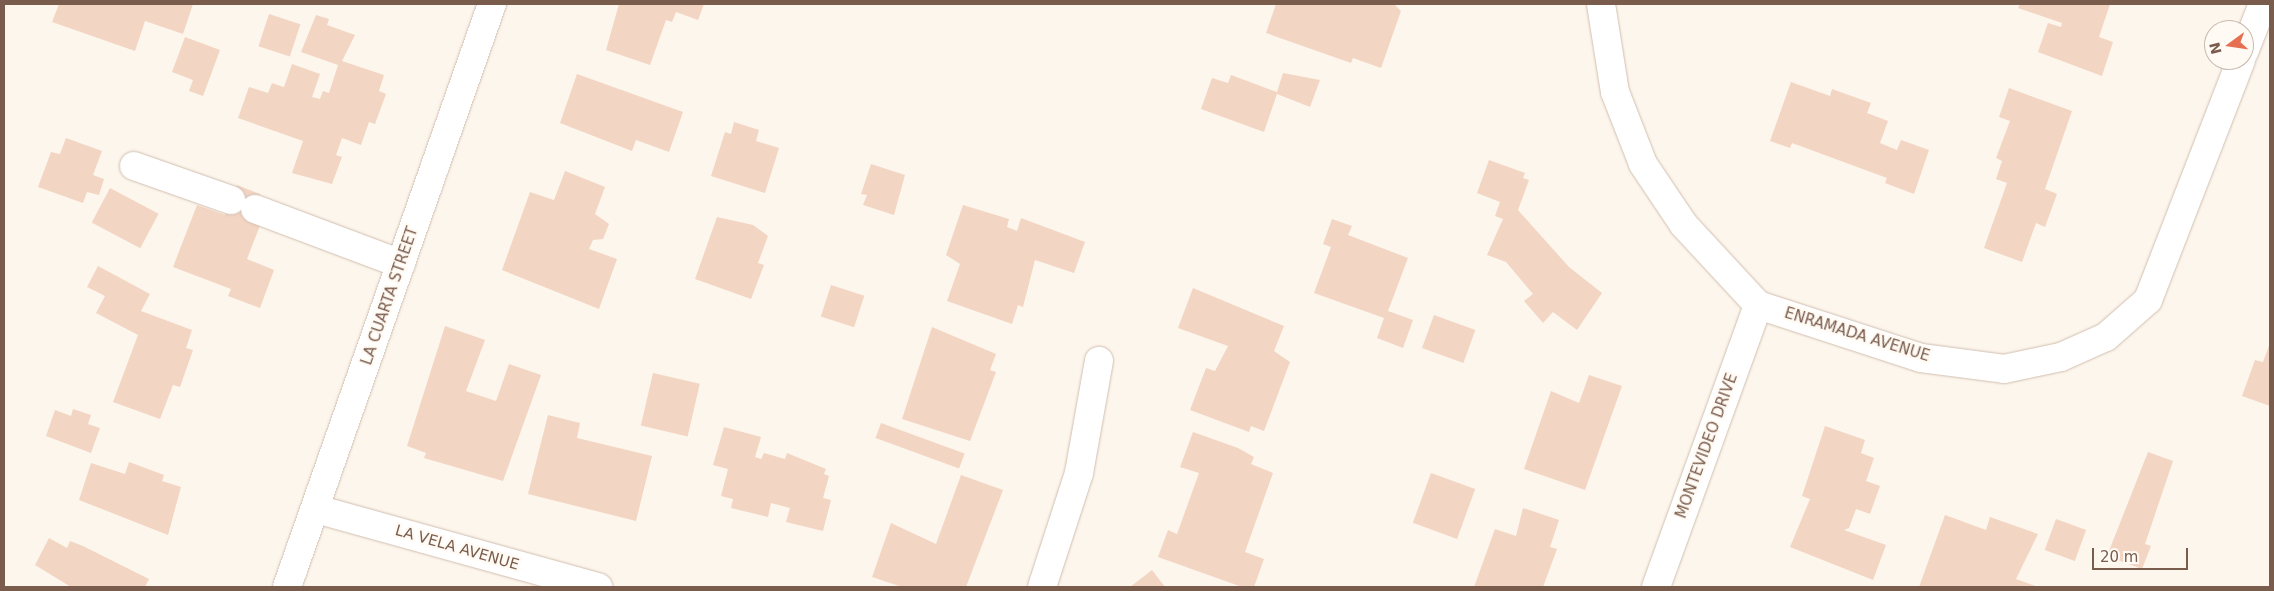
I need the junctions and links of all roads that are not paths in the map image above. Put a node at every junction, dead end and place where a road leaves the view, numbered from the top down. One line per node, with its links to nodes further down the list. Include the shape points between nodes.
1 (492, 4): 7 (street, LA CUARTA STREET)
2 (1601, 4): 8 (street, ENRAMADA AVENUE, via 1615,92 1643,164 1684,225)
3 (2263, 4): 4 (street)
4 (2254, 27)
5 (2237, 70): 8 (street, ENRAMADA AVENUE, via 2148,300 2106,337 2061,357 2004,369 1921,358)
6 (134, 166): 7 (street)
7 (401, 264): 10 (street, LA CUARTA STREET)
8 (1758, 305): 14 (street, MONTEVIDEO DRIVE)
9 (1099, 361): 13 (street, via 1079,473)
10 (316, 509): 11 (street, LA CUARTA STREET); 12 (street, LA VELA AVENUE)
11 (287, 587)
12 (598, 587)
13 (1042, 587)
14 (1656, 587)

